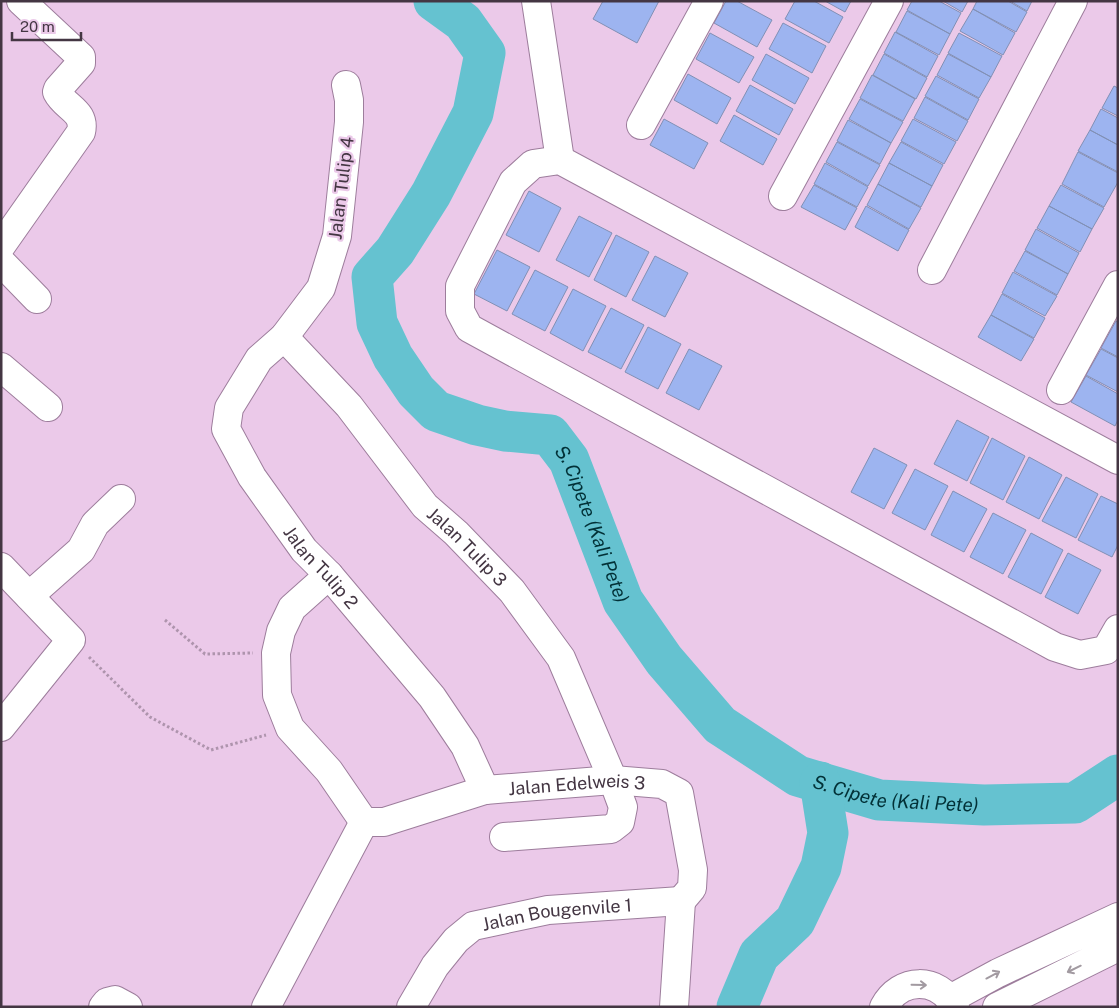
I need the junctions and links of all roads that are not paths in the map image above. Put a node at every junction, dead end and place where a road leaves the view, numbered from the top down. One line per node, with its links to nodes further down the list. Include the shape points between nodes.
1 (21, 1): 10 (street, via 81,56 81,63 58,92 82,119 83,125)
2 (536, 1): 8 (street)
3 (709, 1): 7 (street)
4 (889, 1): 9 (street)
5 (1073, 1): 12 (street)
6 (346, 84): 15 (street, Jalan Tulip 4, via 350,122 337,236 321,288)
7 (641, 125)
8 (560, 160): 19 (street); 24 (street, via 533,164 513,182 460,286 460,311 469,328 1055,647 1080,655 1106,650)
9 (783, 196)
10 (1, 246)
11 (1, 262): 14 (street)
12 (932, 270)
13 (1118, 285): 17 (street)
14 (37, 298)
15 (284, 337): 22 (street, Jalan Tulip 2, via 259,359 229,408 226,429 252,477 304,550); 26 (street, Jalan Tulip 3, via 349,406 425,506 512,591 561,658)
16 (1, 367): 18 (street)
17 (1061, 390)
18 (48, 408)
19 (1118, 460)
20 (121, 499): 23 (street, via 95,524 81,550)
21 (1, 567): 23 (street)
22 (329, 575): 27 (street, Jalan Tulip 2, via 432,697 465,746); 28 (street, via 292,608 280,631 276,653 277,695 290,728 329,771)
23 (29, 596): 25 (street, via 71,640)
24 (1118, 629)
25 (1, 727)
26 (613, 780): 27 (street, Jalan Edelweis 3); 29 (street, Jalan Tulip 3, via 623,807 620,822 611,829); 30 (street, Jalan Edelweis 3, via 662,784 679,793 693,870 692,888)
27 (485, 790): 28 (street, Jalan Edelweis 3, via 384,822)
28 (364, 822): 36 (street)
29 (504, 837)
30 (681, 901): 37 (street, Jalan Bougenvile 1, via 548,910 473,926 456,940 435,966); 38 (street)
31 (1118, 917): 33 (street, one-way to 31, via 998,973)
32 (1118, 947): 40 (street, one-way to 40)
33 (952, 1003): 39 (street, one-way to 33, via 890,996 899,990 921,984 942,991)
34 (103, 1007): 35 (street, via 106,1002 115,1000)
35 (128, 1007)
36 (266, 1007)
37 (411, 1007)
38 (674, 1007)
39 (884, 1007)
40 (997, 1007)

